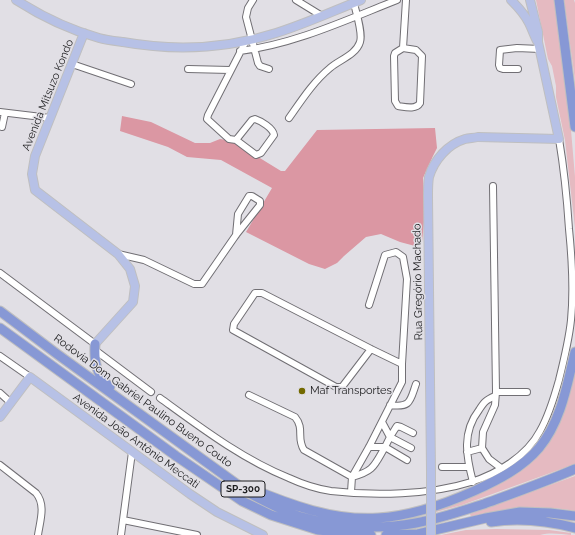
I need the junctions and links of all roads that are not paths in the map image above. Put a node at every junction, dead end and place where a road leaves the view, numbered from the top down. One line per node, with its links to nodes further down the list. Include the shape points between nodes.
1 (16, 0): 12 (main road, via 62,25)
2 (253, 0): 13 (street, via 246,17)
3 (296, 0): 10 (street)
4 (397, 0): 11 (street)
5 (406, 0): 15 (street)
6 (511, 0): 14 (main road, via 529,22)
7 (530, 0): 14 (main road)
8 (559, 0): 27 (highway)
9 (358, 1): 10 (main road); 11 (street)
10 (322, 16): 13 (main road)
11 (357, 16): 16 (street, via 300,38); 26 (street, via 361,40 357,49 319,77)
12 (84, 33): 13 (main road, via 99,38 172,48 208,47); 18 (main road, Avenida Mitsuzo Kondo)
13 (249, 40): 16 (street); 17 (street)
14 (539, 46): 22 (street, via 500,50 500,68); 30 (main road)
15 (403, 48): 15 (street, via 416,50 422,56 420,103 415,107 395,104 394,56 395,52)
16 (254, 49): 17 (street); 20 (street, via 260,66)
17 (240, 51): 21 (street)
18 (72, 64): 23 (street); 25 (main road, Avenida Mitsuzo Kondo)
19 (188, 69): 21 (street)
20 (269, 69)
21 (230, 70): 31 (street, via 207,119 229,140)
22 (518, 70)
23 (131, 84)
24 (2, 112): 25 (street); 29 (street)
25 (50, 118): 34 (main road, Avenida Mitsuzo Kondo, via 34,156 32,174 35,190)
26 (288, 118)
27 (575, 123): 28 (highway)
28 (575, 127)
29 (2, 128)
30 (559, 138): 69 (street, via 565,174 573,290 566,350 551,408 540,432 519,456); 87 (main road, Rua Gregório Machado, bridge, via 465,139 446,150 432,167 428,196)
31 (236, 140): 31 (street, via 258,155 274,134 255,119)
32 (494, 186): 49 (street)
33 (236, 235): 33 (street, via 260,205 260,201 252,196 249,196 238,214); 34 (street, via 202,284 194,284 144,260)
34 (118, 254): 39 (main road, Avenida Mitsuzo Kondo, via 130,270 135,294 133,302)
35 (0, 273): 39 (street)
36 (369, 305): 43 (street, via 385,254 396,252 403,257 407,279)
37 (0, 311): 55 (highway, Rodovia Dom Gabriel Paulino Bueno Couto / SP-300)
38 (0, 328): 85 (highway, SP-300, via 163,447 242,501 271,515 318,530)
39 (95, 347): 46 (street); 55 (highway, via 97,367 102,379)
40 (371, 349): 40 (street, via 262,293 256,293 234,324 233,330 336,387 342,387); 43 (street)
41 (575, 352): 71 (highway, via 560,408 554,424 539,448 507,475 439,505 378,518 338,515 285,502)
42 (0, 356): 44 (street, Avenida João Antônio Meccati)
43 (402, 364): 53 (street, via 402,382)
44 (30, 377): 52 (main road); 63 (main road, Avenida João Antônio Meccati)
45 (416, 384): 53 (street, via 407,404 401,407)
46 (151, 392)
47 (527, 392): 49 (street)
48 (0, 393): 52 (street)
49 (495, 394): 62 (street, via 495,405 483,432); 64 (street, via 486,400 470,424 466,437)
50 (249, 395): 72 (street, via 295,417 299,422 301,445 304,450)
51 (160, 398): 74 (street, via 211,435 272,470 309,486 329,491)
52 (11, 402): 54 (main road)
53 (390, 405): 56 (street)
54 (1, 415)
55 (148, 421): 71 (highway, Rodovia Dom Gabriel Paulino Bueno Couto / SP-300)
56 (382, 422): 58 (street); 59 (street)
57 (413, 433): 58 (street, via 397,426)
58 (390, 437): 60 (street); 61 (street)
59 (369, 447): 60 (street); 72 (street)
60 (385, 447): 65 (street); 72 (street, via 372,469)
61 (411, 448)
62 (482, 448): 64 (street); 69 (street, via 489,459)
63 (132, 452): 76 (street); 84 (main road, Avenida João Antônio Meccati, via 217,512)
64 (467, 452): 68 (street)
65 (407, 460)
66 (0, 465): 81 (street, via 41,499)
67 (442, 467): 68 (street)
68 (469, 467): 73 (street)
69 (501, 468): 73 (street)
70 (575, 469): 71 (highway, Rodovia Dom Gabriel Paulino Bueno Couto / SP-300, via 532,487 455,513 416,523 380,527 349,526 298,516 248,493)
71 (225, 475)
72 (352, 477): 74 (street)
73 (473, 482): 74 (street, via 387,494)
74 (351, 492)
75 (575, 516): 78 (highway, via 520,512)
76 (123, 520): 82 (street); 83 (street)
77 (549, 523): 78 (highway, via 510,520); 79 (highway); 80 (main road)
78 (448, 527): 86 (highway, via 418,534)
79 (575, 528)
80 (575, 532)
81 (38, 535)
82 (121, 535)
83 (197, 535)
84 (264, 535)
85 (371, 535)
86 (386, 535)
87 (431, 535)

